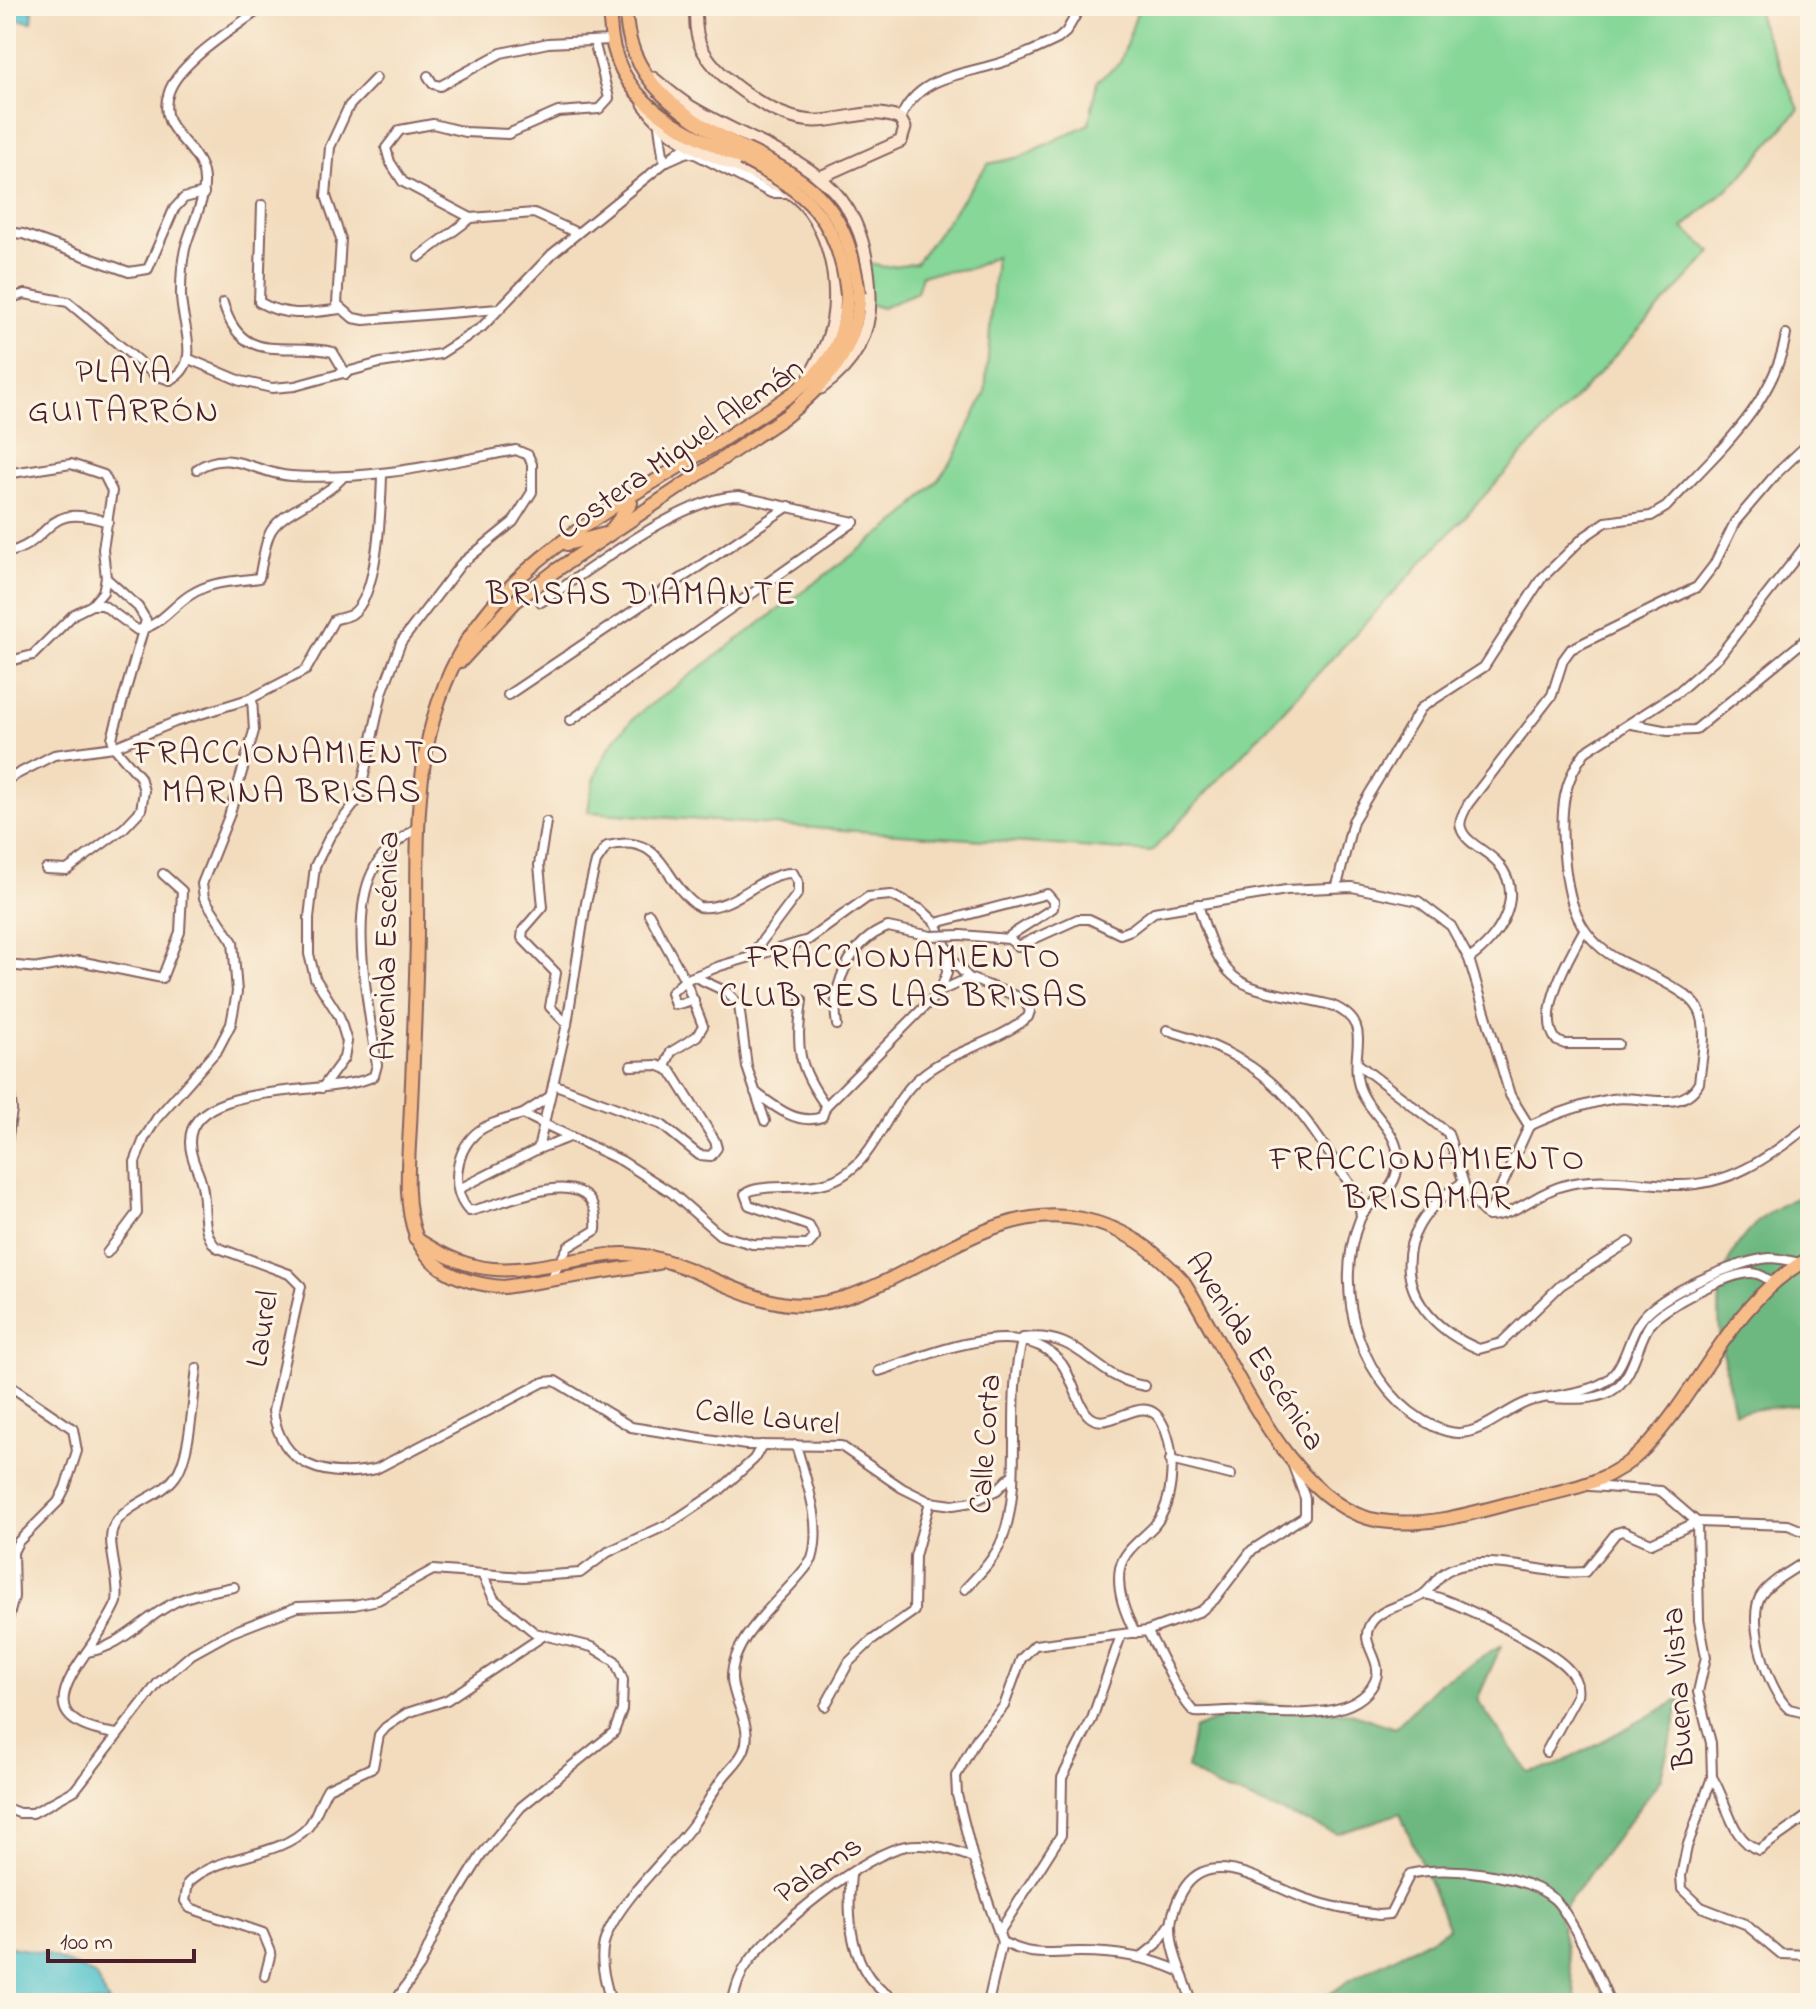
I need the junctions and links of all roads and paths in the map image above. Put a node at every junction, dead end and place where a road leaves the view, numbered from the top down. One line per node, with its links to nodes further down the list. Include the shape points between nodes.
1 (264, 6): 19 (street, via 214,43 168,93 171,124 201,165)
2 (610, 6): 6 (main road)
3 (626, 6): 8 (main road, Costera Miguel Alemán, via 625,28)
4 (696, 6): 12 (street, via 702,48 732,82 762,103 811,121 876,112)
5 (1081, 6): 12 (street, via 1058,39 996,65 931,83 907,103)
6 (611, 40): 7 (street); 11 (main road, Costera Miguel Alemán)
7 (594, 41): 9 (street, via 501,53 440,86); 21 (street, via 609,98 599,109 558,112 508,134 433,124 400,130 386,148 403,182)
8 (645, 72): 15 (main road, Costera Miguel Alemán, via 674,108); 17 (street, via 690,106)
9 (428, 76)
10 (376, 78): 29 (street, via 335,130 328,162 326,196 341,239 335,289)
11 (644, 104): 13 (street); 15 (main road, Costera Miguel Alemán, via 696,136)
12 (900, 119): 17 (street, via 905,128 901,141)
13 (659, 126): 14 (street); 16 (street)
14 (689, 143): 16 (street); 18 (street)
15 (743, 154): 34 (main road, Costera Miguel Alemán, bridge, via 786,168 813,187 849,246 852,339 835,371)
16 (664, 162): 18 (street, via 687,152 771,193); 23 (street)
17 (821, 177): 18 (street); 34 (street, via 835,189 857,230 870,307 860,348 836,377)
18 (789, 192): 34 (street, via 809,212 833,269 829,336)
19 (204, 193): 22 (street, via 184,198 174,209 148,269 129,272); 32 (street, via 185,250 180,295)
20 (262, 205): 25 (street)
21 (471, 218): 23 (street, via 534,213); 24 (street)
22 (6, 232)
23 (577, 233): 30 (street)
24 (419, 257)
25 (260, 263): 26 (street); 29 (street, via 259,302 271,309 295,315)
26 (247, 264)
27 (6, 299): 32 (street, via 25,294 68,302 170,380 182,374)
28 (223, 303): 33 (street, via 230,326 254,345 333,352)
29 (341, 309): 30 (street, via 364,320)
30 (498, 309): 33 (street, via 460,344 440,354)
31 (1786, 334): 66 (street, via 1783,354 1757,406 1666,507 1651,516 1606,522 1584,537 1541,579 1484,667 1421,708 1353,821)
32 (189, 359): 33 (street, via 272,388)
33 (346, 374)
34 (812, 386): 36 (main road, Costera Miguel Alemán); 44 (main road, Costera Miguel Alemán, via 733,453)
35 (1810, 442): 74 (street, via 1735,522 1697,587 1582,643 1563,660 1552,695 1468,804 1460,829 1504,873 1509,897 1499,934)
36 (711, 448): 41 (main road, Avenida Escénica)
37 (197, 469): 40 (street, via 227,458 288,476)
38 (6, 474): 43 (street, via 71,464 104,475 112,491)
39 (382, 475): 40 (street); 57 (street, via 381,532 361,602 353,614 334,620 306,670); 90 (street, via 516,450 528,455 532,464 532,492 513,522 461,564 401,642 382,693 359,798 315,866 309,954 315,978 339,1016 347,1042 344,1058)
40 (343, 477): 52 (street, via 269,533 259,578 215,582)
41 (642, 492): 44 (main road); 46 (main road, Avenida Escénica)
42 (789, 506): 47 (street, via 725,496 689,508); 56 (street); 58 (street, via 854,522)
43 (108, 522): 48 (street, via 83,513 57,517 24,547); 49 (street, via 103,549)
44 (609, 533): 46 (main road); 47 (street); 55 (main road, Costera Miguel Alemán, via 515,602)
45 (1810, 540): 59 (street, via 1719,656)
46 (556, 547): 55 (main road, Avenida Escénica, via 507,591 467,642)
47 (620, 551): 50 (street)
48 (6, 553)
49 (106, 578): 51 (street); 52 (street, via 138,607 146,620)
50 (541, 602)
51 (92, 605): 52 (street, via 103,605 137,630); 54 (street, via 74,614 33,655)
52 (144, 629): 60 (street, via 114,730)
53 (1810, 636): 59 (street, via 1695,730)
54 (6, 662)
55 (456, 666): 63 (main road, Avenida Escénica, via 428,731)
56 (508, 695)
57 (252, 698): 60 (street); 108 (street, via 254,731 202,884 204,898 233,942 237,992 231,1024 218,1049 144,1139 135,1162 137,1213)
58 (570, 721)
59 (1631, 724): 70 (street, via 1585,752 1564,791 1569,894)
60 (114, 747): 61 (street, via 54,755); 64 (street, via 140,777 141,810 67,870)
61 (6, 780)
62 (546, 822): 81 (street, via 539,865 543,907 522,938 556,973 550,1007)
63 (415, 829): 90 (street, Laurel, via 373,870 363,908 376,1072 366,1080); 106 (main road, Avenida Escénica, via 416,1027 408,1176)
64 (46, 869)
65 (163, 874): 75 (street, via 182,891 180,932 162,978 79,961 39,968)
66 (1337, 886): 67 (street); 74 (street, via 1388,892 1429,906 1451,926)
67 (1198, 904): 71 (street, via 1154,912 1120,934 1078,919 1025,945 1013,945); 86 (street, via 1211,948 1229,974 1248,988 1340,1009 1359,1034)
68 (649, 914): 76 (street)
69 (936, 923): 71 (street, via 1041,893 1051,896 1048,914 1015,930); 72 (street, via 906,900 881,894 808,940); 73 (street)
70 (1583, 932): 84 (street, via 1559,976 1552,1032 1565,1044); 98 (street, via 1606,953 1679,991 1699,1009 1699,1083 1683,1098 1614,1098)
71 (1009, 939): 82 (street, bridge, via 931,936 888,927 866,940 841,978)
72 (750, 957): 76 (street); 81 (street, via 798,893 793,873 721,905 699,907 652,851 634,843 607,846 596,862 586,903)
73 (949, 957): 77 (street); 78 (street)
74 (1469, 959): 98 (street, via 1510,1095)
75 (6, 965)
76 (690, 978): 79 (street); 79 (street, via 674,987 673,1002 680,1006); 91 (street, via 727,992 739,1005)
77 (969, 978): 78 (street); 99 (street, via 1024,999 1028,1017 923,1074 900,1096 853,1170 821,1186 745,1194 749,1205 809,1226 815,1237 808,1245 734,1242 707,1227 672,1193)
78 (940, 991): 93 (street)
79 (694, 1000): 88 (street, via 702,1033 671,1052)
80 (802, 1000): 93 (street, via 797,1049 809,1082)
81 (567, 1024): 89 (street)
82 (837, 1025)
83 (1167, 1030): 104 (street, via 1234,1054 1282,1090 1358,1196)
84 (1618, 1044)
85 (6, 1059): 100 (street, via 12,1110)
86 (1358, 1064): 102 (street, via 1448,1133); 104 (street, via 1358,1086 1399,1154 1396,1177 1384,1197)
87 (631, 1066): 88 (street)
88 (665, 1067): 89 (street, via 715,1141 711,1156 699,1155 662,1125)
89 (553, 1084): 92 (street)
90 (322, 1088): 117 (street, Laurel, via 218,1105 191,1131 207,1201 204,1227 209,1239 216,1247 289,1274 301,1286 273,1411 276,1432 287,1450 330,1472 376,1469)
91 (755, 1091): 93 (street, via 807,1120 822,1117); 96 (street)
92 (549, 1097): 94 (street); 95 (street)
93 (826, 1106)
94 (523, 1114): 95 (street); 103 (street, via 477,1132 459,1159)
95 (543, 1121): 99 (street); 101 (street)
96 (765, 1121)
97 (1810, 1125): 105 (street, via 1761,1163 1726,1179 1673,1185 1595,1180 1561,1186 1516,1209)
98 (1529, 1126): 105 (street)
99 (570, 1137): 101 (street)
100 (6, 1148)
101 (538, 1149): 103 (street)
102 (1462, 1183): 105 (street, via 1475,1206); 107 (street, via 1425,1215 1408,1262 1411,1291 1423,1312 1439,1328 1479,1349 1501,1343 1561,1285)
103 (459, 1189): 111 (street, via 469,1211 547,1188 578,1192 591,1204 597,1226 595,1232 575,1239)
104 (1361, 1216): 120 (street, via 1346,1287 1362,1348 1398,1400 1436,1428 1458,1433)
105 (1488, 1216)
106 (415, 1238): 111 (main road, Avenida Escénica, via 474,1268 502,1271); 112 (main road, Avenida Escénica, via 425,1256 479,1285)
107 (1629, 1242)
108 (107, 1253)
109 (1805, 1260): 113 (main road, Avenida Escénica); 120 (street, via 1766,1258 1737,1266 1655,1305 1608,1380)
110 (667, 1263): 111 (main road, Avenida Escénica, via 619,1254); 112 (main road, Avenida Escénica); 124 (main road, Avenida Escénica, via 761,1298 816,1304 854,1296 958,1243 1019,1219 1070,1217 1101,1223 1161,1256 1183,1281)
111 (558, 1264): 112 (street)
112 (550, 1281)
113 (1774, 1283): 120 (street, via 1753,1272 1738,1274 1664,1309 1642,1337 1632,1367 1612,1391 1583,1399); 127 (main road, Avenida Escénica, via 1731,1328 1645,1448 1627,1465)
114 (1023, 1338): 116 (street, via 961,1346); 118 (street, via 1057,1338 1120,1379); 123 (street, via 1063,1366 1082,1408 1095,1421 1103,1423 1137,1409 1155,1413 1166,1432); 126 (street, Calle Corta, via 1015,1379)
115 (197, 1368): 141 (street, via 180,1469 113,1529 117,1602)
116 (879, 1371)
117 (555, 1381): 121 (street, Calle Laurel, via 631,1427)
118 (1145, 1386)
119 (13, 1388): 136 (street, via 73,1429 77,1451 58,1502 13,1552 14,1597)
120 (1545, 1397)
121 (762, 1445): 122 (street, Calle Laurel); 132 (street, via 737,1476 702,1503 608,1552 580,1573)
122 (796, 1445): 128 (street, Calle Laurel, via 841,1446); 159 (street, via 812,1501 816,1547 737,1656 732,1682 747,1735 740,1758 605,1941 602,1961)
123 (1170, 1460): 125 (street); 138 (street, via 1169,1490 1157,1523 1126,1553 1121,1566 1121,1600)
124 (1291, 1462): 127 (main road, Avenida Escénica, via 1324,1496 1379,1521 1453,1518); 137 (street, via 1305,1498 1305,1516 1252,1550 1201,1611)
125 (1231, 1475)
126 (1011, 1476): 128 (street, Calle Laurel, via 972,1502); 134 (street, Calle Corta, via 1002,1539)
127 (1587, 1485): 129 (street, via 1661,1491)
128 (930, 1502): 142 (street, via 915,1556 914,1611 849,1662)
129 (1697, 1522): 130 (street, via 1788,1525); 135 (street, via 1651,1543 1616,1533 1585,1572 1479,1564 1451,1569); 146 (street, Buena Vista, via 1699,1620 1706,1657 1698,1692 1711,1743)
130 (1810, 1534)
131 (1810, 1558): 143 (street, via 1763,1592 1757,1610 1770,1682 1789,1709)
132 (483, 1576): 140 (street, via 494,1599); 144 (street, via 433,1570 378,1600 297,1607 230,1633 175,1668)
133 (234, 1587): 141 (street, via 170,1604 119,1641)
134 (965, 1589)
135 (1424, 1594): 137 (street, via 1370,1623 1367,1635 1378,1668 1370,1689 1347,1703 1305,1715 1190,1709); 145 (street, via 1483,1617 1556,1659 1574,1676 1577,1695)
136 (6, 1627)
137 (1147, 1631): 138 (street)
138 (1135, 1633): 139 (street)
139 (1121, 1635): 149 (street, via 1035,1645 1021,1659 1004,1706 977,1738 956,1776); 152 (street, via 1092,1719 1062,1778 1061,1835)
140 (543, 1636): 157 (street, via 447,1700 407,1713 386,1727 379,1735 373,1767 328,1788 311,1823 296,1837 213,1868 188,1883 185,1901 190,1908 263,1933 271,1952); 158 (street, via 592,1647 615,1661 624,1695 620,1721 604,1742 521,1807 482,1854)
141 (87, 1652): 144 (street, via 66,1683 64,1709 84,1728)
142 (825, 1706)
143 (1810, 1714)
144 (117, 1734): 147 (street, via 62,1800 33,1813)
145 (1546, 1752)
146 (1712, 1777): 148 (street, via 1735,1831 1749,1847 1759,1850); 154 (street, Buena Vista, via 1687,1847 1682,1889 1701,1907 1745,1924 1781,1954)
147 (6, 1808)
148 (1810, 1814)
149 (973, 1858): 150 (street, Palams, via 912,1845); 152 (street)
150 (851, 1875): 160 (street, Palams, via 779,1926 739,1977); 161 (street, via 849,1900 860,1963 878,1991)
151 (1171, 1924): 155 (street); 156 (street); 164 (street, via 1187,1883 1200,1871 1237,1871 1310,1900 1379,1915 1390,1914 1410,1874 1468,1872 1525,1885 1553,1898)
152 (1000, 1931): 153 (street)
153 (1002, 1942): 155 (street, via 1035,1955 1082,1952); 162 (street)
154 (1810, 1955)
155 (1140, 1958): 156 (street)
156 (1179, 1971): 163 (street)
157 (265, 1976)
158 (394, 2003)
159 (611, 2003)
160 (732, 2003)
161 (905, 2003)
162 (988, 2003)
163 (1192, 2003)
164 (1610, 2003)

